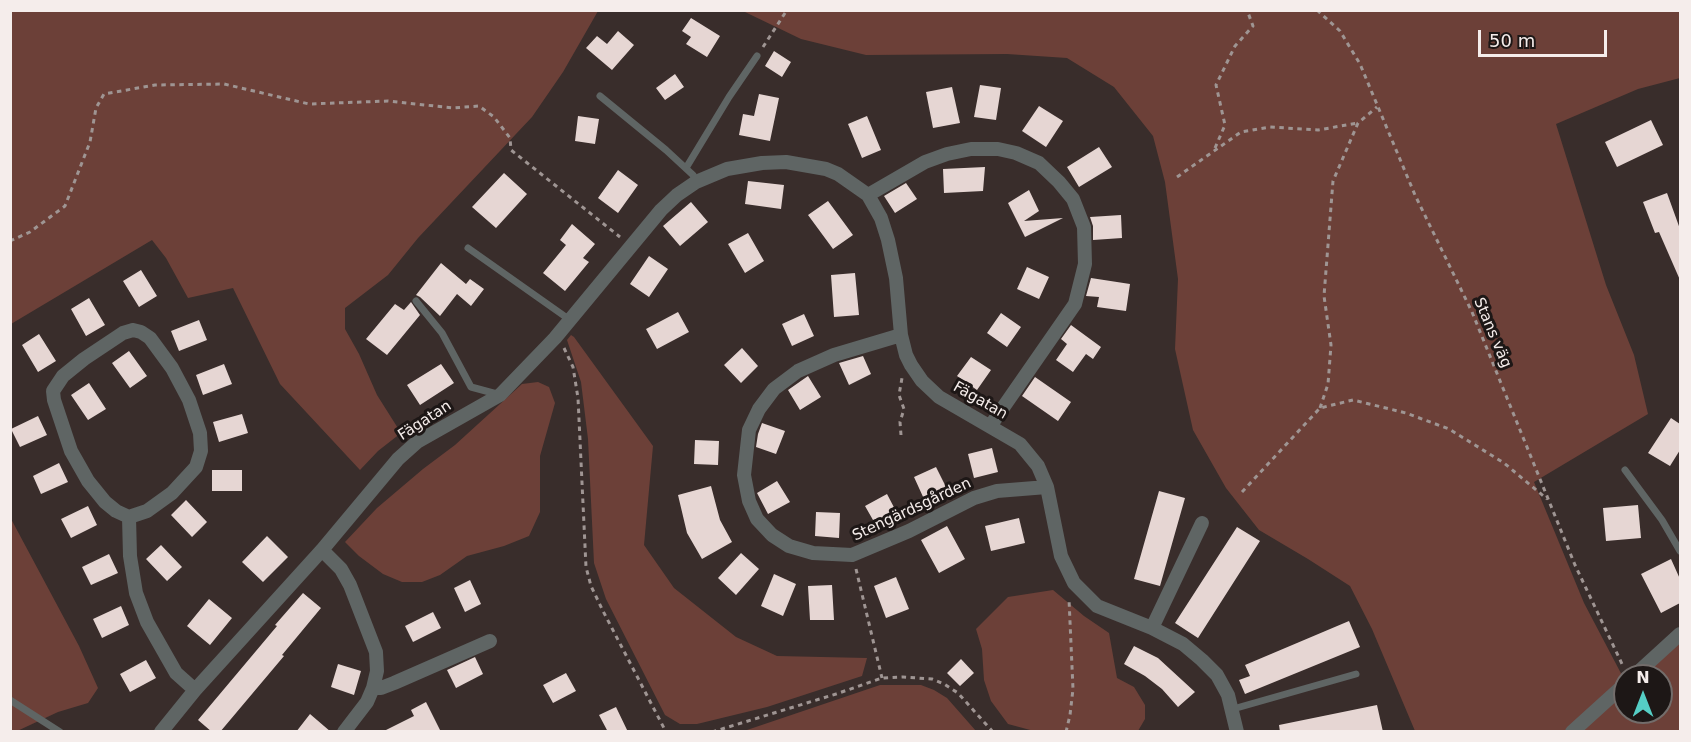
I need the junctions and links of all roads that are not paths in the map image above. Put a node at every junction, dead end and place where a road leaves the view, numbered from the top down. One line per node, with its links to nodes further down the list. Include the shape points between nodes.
1 (757, 56): 3 (lane)
2 (600, 96): 3 (lane)
3 (686, 168): 4 (lane)
4 (696, 182): 5 (street, Fägatan, via 734,167 786,162 838,174); 8 (street, Fägatan, via 660,210)
5 (868, 195): 9 (street, Fägatan, via 888,240); 11 (street, via 925,162 971,149 998,149 1039,163 1073,199 1085,237 1085,264 1075,304)
6 (468, 248): 8 (lane)
7 (416, 301): 10 (lane, via 442,333 471,387)
8 (570, 320): 10 (street, Fägatan)
9 (901, 335): 11 (street, Fägatan, via 906,355 922,381 939,397); 13 (street, Stengärdsgården, via 834,355 798,371 774,389 759,409 749,430 744,475 757,519 772,535 789,546 813,553 852,555 974,498 997,491)
10 (500, 395): 16 (street, Fägatan, via 417,442)
11 (991, 425): 13 (street, Fägatan, via 1020,444 1038,466)
12 (1625, 470): 17 (lane)
13 (1047, 487): 18 (street, Fägatan, via 1061,556 1074,583 1097,606)
14 (129, 517): 14 (street, via 147,511 172,493 196,467 201,452 200,433 189,400 172,368 150,338 133,330 84,359 63,376 53,391 71,451 88,481 105,502); 24 (street, via 136,593 147,622 176,673)
15 (1202, 523): 18 (street)
16 (322, 550): 23 (street, via 341,569 371,636 377,662); 24 (street, Fägatan)
17 (1680, 552)
18 (1152, 628): 27 (street, Fägatan, via 1183,644 1217,675)
19 (1680, 634): 21 (street)
20 (490, 641): 23 (street, via 394,683)
21 (1647, 664)
22 (1356, 674): 27 (lane)
23 (373, 688): 30 (street)
24 (195, 690): 29 (street, Fägatan)
25 (1613, 695): 32 (street)
26 (10, 700): 28 (lane)
27 (1233, 709): 31 (street, Fägatan)
28 (60, 732)
29 (160, 732)
30 (344, 732)
31 (1237, 732)
32 (1572, 732)

